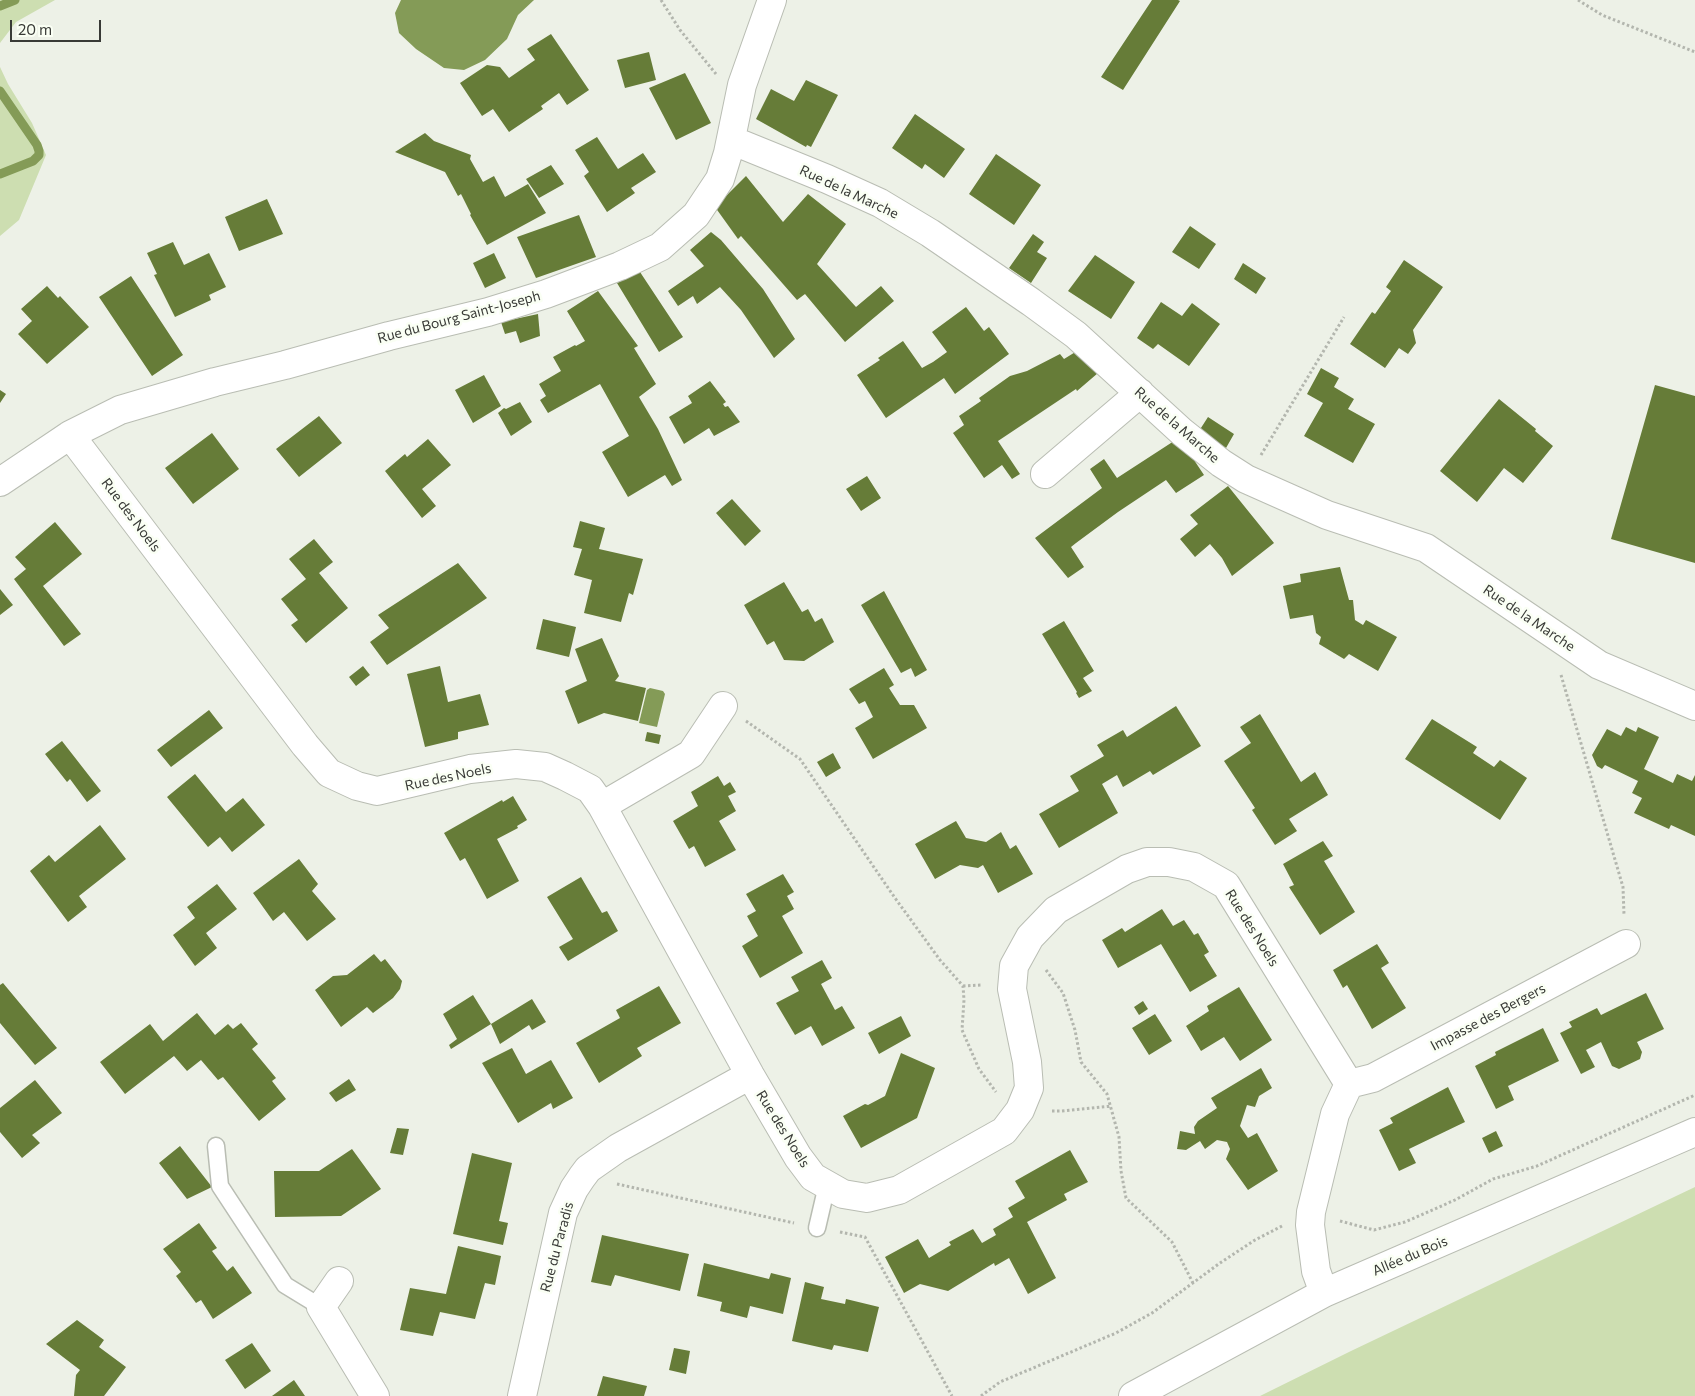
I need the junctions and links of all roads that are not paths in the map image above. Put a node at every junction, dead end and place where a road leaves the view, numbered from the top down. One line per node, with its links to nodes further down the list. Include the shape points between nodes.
1 (772, 0): 2 (street, Rue du Bourg Saint-Joseph, via 742,85)
2 (731, 140): 3 (street, Rue de la Marche, via 880,203 930,233 1032,302); 4 (street, Rue du Bourg Saint-Joseph, via 720,179 696,215 660,247 620,266 488,312 215,382 120,410)
3 (1140, 393): 5 (street); 8 (street, Rue de la Marche, via 1190,438 1246,479 1327,515 1426,548 1599,664)
4 (70, 435): 6 (street, Rue du Bourg Saint-Joseph); 9 (street, Rue des Noels, via 329,773 377,791 470,769 516,764 545,767 590,789)
5 (1045, 474)
6 (0, 482)
7 (724, 706): 9 (street, via 691,754)
8 (1695, 706)
9 (602, 806): 11 (street, Rue des Noels)
10 (1626, 944): 12 (street, Impasse des Bergers, via 1373,1078)
11 (750, 1075): 15 (street, Rue des Noels, via 798,1157 813,1177); 21 (street, Rue du Paradis, via 618,1148 582,1177 563,1212)
12 (1349, 1084): 15 (street, Rue des Noels, via 1226,885 1194,867 1147,862 1127,869 1056,910 1022,950 1014,966 1012,989 1027,1062 1028,1088 1020,1110 1004,1131 899,1190 867,1198 843,1194); 18 (street, via 1335,1114 1311,1212 1316,1271)
13 (1695, 1132): 18 (street, Allée du Bois)
14 (216, 1146): 19 (lane, via 220,1186 285,1285)
15 (827, 1185): 16 (lane)
16 (817, 1228)
17 (339, 1281): 19 (street)
18 (1324, 1292): 22 (street, Allée du Bois)
19 (321, 1307): 20 (street)
20 (375, 1396)
21 (522, 1396)
22 (1133, 1396)

